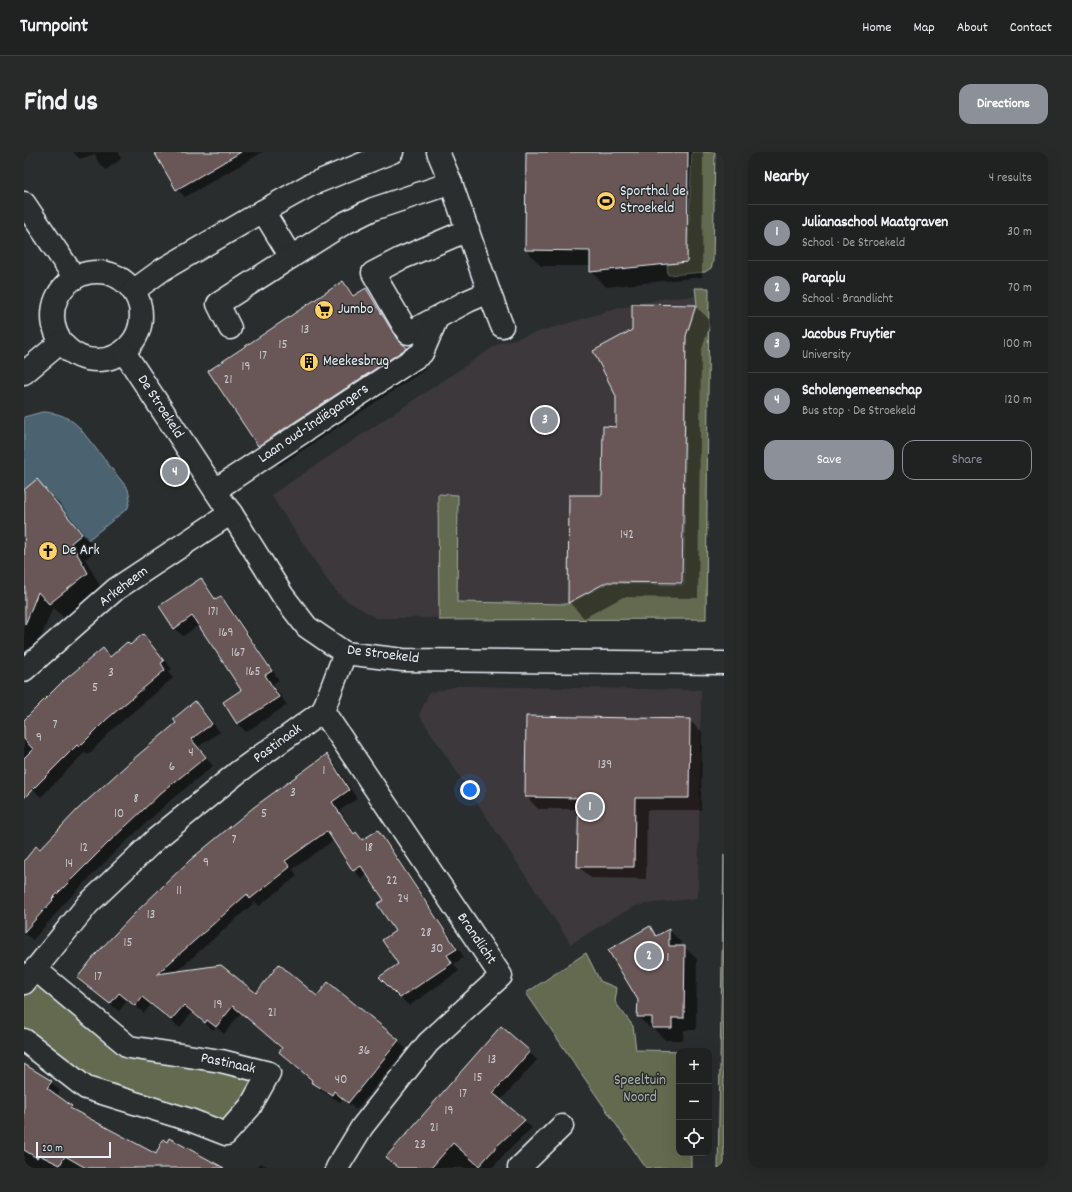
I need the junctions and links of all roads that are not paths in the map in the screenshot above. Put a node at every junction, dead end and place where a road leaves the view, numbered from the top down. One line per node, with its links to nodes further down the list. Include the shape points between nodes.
1 (438, 152): 3 (street)
2 (384, 153): 5 (street, via 310,185)
3 (451, 183): 6 (street); 7 (street, via 373,209)
4 (24, 203): 8 (street)
5 (263, 211): 7 (street); 9 (street, via 162,270)
6 (468, 230): 10 (street); 11 (street, via 372,273 408,333)
7 (291, 257): 13 (street, via 218,304)
8 (75, 278): 9 (street, via 87,273 100,272 124,281); 14 (street, via 56,300 52,314 54,328)
9 (133, 291): 15 (street, via 142,316 140,330 134,342)
10 (489, 292): 11 (street); 12 (street)
11 (437, 318): 17 (street, Laan oud-Indiëgangers, via 422,353)
12 (502, 326)
13 (230, 328)
14 (61, 342): 15 (street, via 70,352 83,359 97,361); 16 (street)
15 (124, 352): 17 (street, De Stroekeld)
16 (24, 373)
17 (215, 490): 18 (street, De Stroekeld)
18 (231, 513): 19 (street, De Stroekeld, via 283,596 307,627); 21 (street, Arkeheem, via 116,590)
19 (345, 654): 20 (street, De Stroekeld, via 403,660); 22 (street)
20 (724, 663)
21 (24, 670)
22 (323, 711): 23 (street, Pastinaak, via 237,773 156,839 88,904); 26 (street, Brandlicht, via 501,976 428,1043 362,1127)
23 (29, 976): 24 (street, Pastinaak, via 129,1047 221,1061 269,1073 250,1107 226,1134 190,1120 86,1088)
24 (24, 1040)
25 (562, 1126): 27 (street)
26 (337, 1168)
27 (519, 1168)

